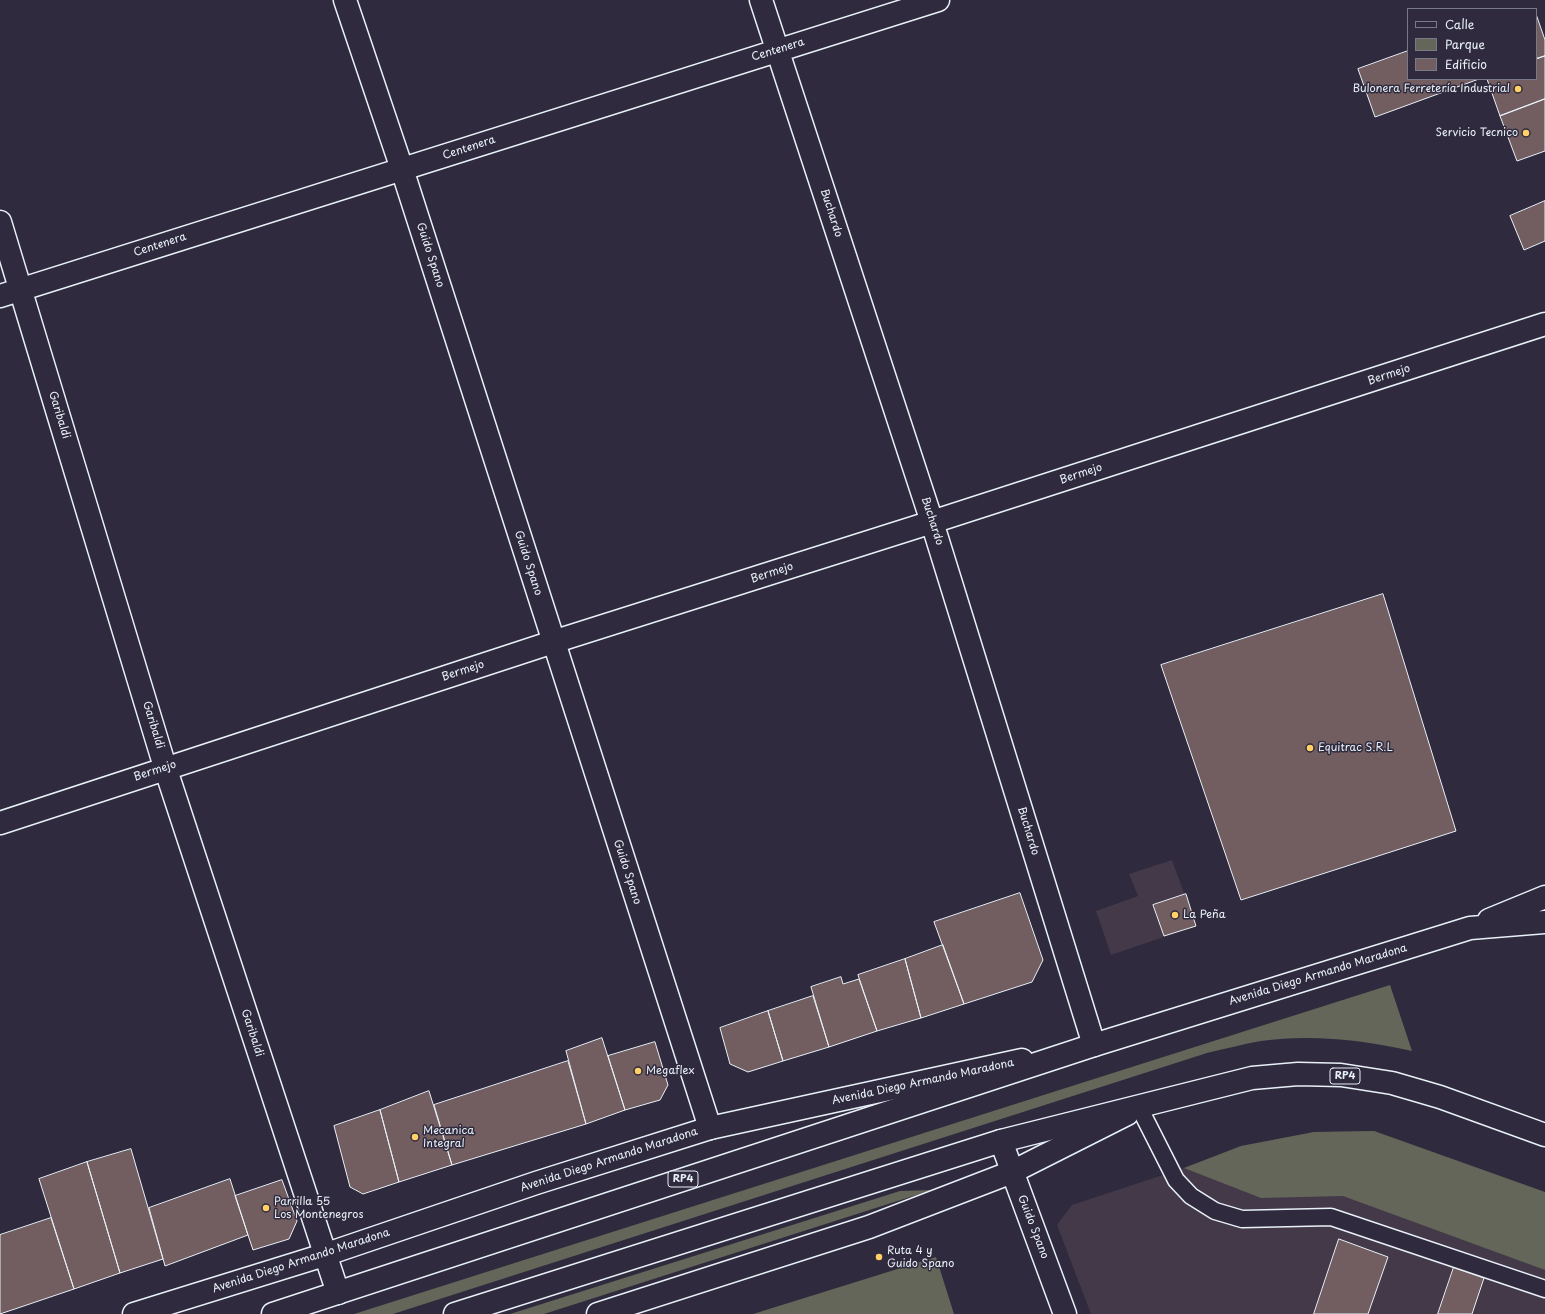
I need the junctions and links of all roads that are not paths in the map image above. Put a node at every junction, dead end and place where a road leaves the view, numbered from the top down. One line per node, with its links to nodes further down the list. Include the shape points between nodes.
1 (345, 0): 5 (street, Guido Spano)
2 (762, 0): 4 (street, Buchardo)
3 (938, 0): 4 (street, Centenera)
4 (778, 50): 5 (street, Centenera); 10 (street, Buchardo)
5 (402, 169): 7 (street, Centenera); 11 (street, Guido Spano)
6 (0, 222): 7 (street, Garibaldi)
7 (22, 289): 8 (street, Centenera); 12 (street, Garibaldi)
8 (0, 296)
9 (1545, 324): 10 (street, Bermejo)
10 (932, 522): 11 (street, Bermejo); 17 (street, Buchardo)
11 (553, 642): 12 (street, Bermejo); 19 (street, Guido Spano)
12 (165, 767): 13 (street, Bermejo); 23 (street, Garibaldi)
13 (0, 823)
14 (1545, 896): 16 (street)
15 (1545, 922): 16 (street, Avenida Diego Armando Maradona / RP4)
16 (1470, 928): 17 (street, Avenida Diego Armando Maradona / RP4)
17 (1094, 1045): 19 (street, Avenida Diego Armando Maradona); 25 (street, Avenida Diego Armando Maradona / RP4)
18 (1139, 1107): 20 (street, RP4, via 1252,1078 1298,1074 1341,1075 1392,1083 1440,1097); 21 (street, RP4); 22 (street); 24 (lane, via 1176,1180 1191,1196 1215,1211 1242,1219 1331,1217)
19 (710, 1128): 23 (street, Avenida Diego Armando Maradona, via 536,1183)
20 (1545, 1135)
21 (1001, 1141): 22 (street, Guido Spano); 29 (street, RP4)
22 (1012, 1172): 26 (street, via 869,1227); 31 (street, Guido Spano)
23 (324, 1255): 25 (street, Garibaldi); 27 (street, Avenida Diego Armando Maradona)
24 (1545, 1289)
25 (338, 1293): 28 (street, Avenida Diego Armando Maradona / RP4)
26 (625, 1310): 30 (street)
27 (134, 1314)
28 (273, 1314)
29 (455, 1314)
30 (598, 1314)
31 (1065, 1314)

